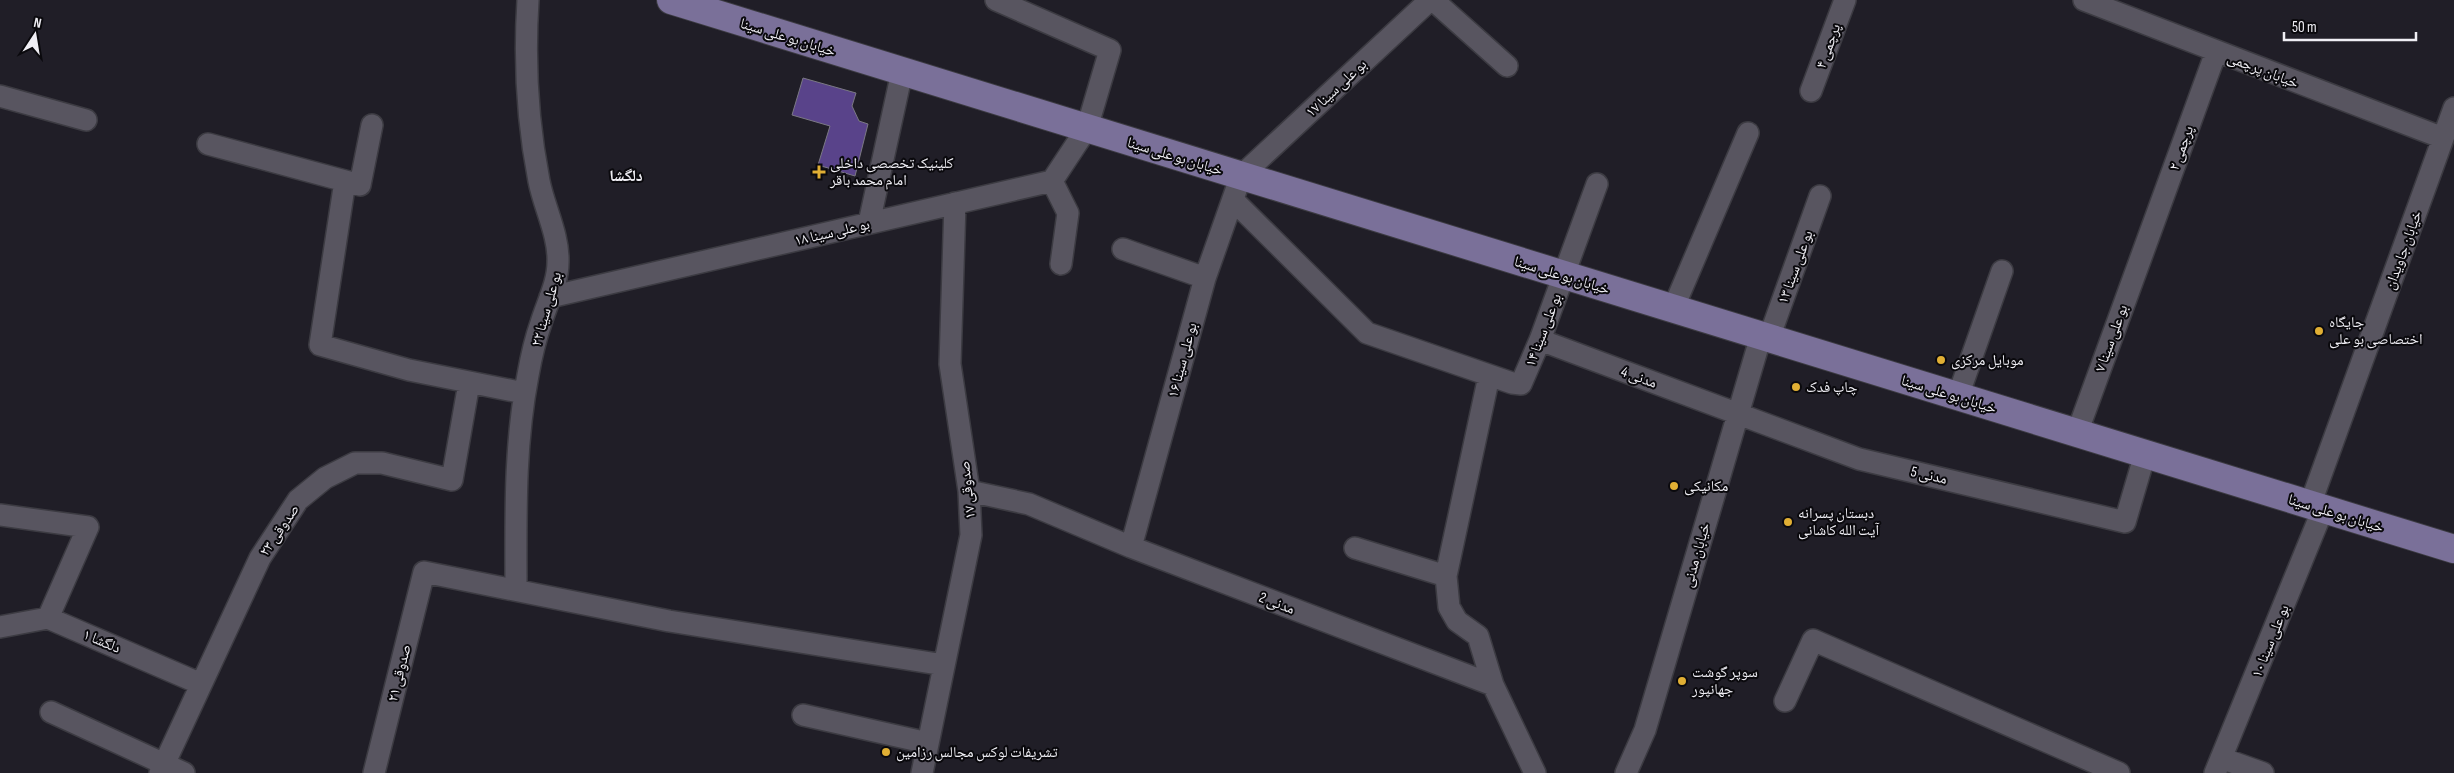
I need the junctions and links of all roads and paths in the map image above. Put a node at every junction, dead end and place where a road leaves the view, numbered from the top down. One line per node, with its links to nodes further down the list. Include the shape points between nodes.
1 (528, 0): 32 (street, بو علی سینا ۲۲, via 526,80 531,138 559,260)
2 (671, 0): 9 (main road, خیابان بو علی سینا)
3 (996, 0): 15 (street, via 1110,50)
4 (1431, 0): 8 (street); 22 (street, بو علی سینا ۱۷)
5 (1844, 0): 10 (street, پرچمی ۴)
6 (2084, 0): 7 (street, خیابان پرچمی)
7 (2216, 52): 17 (street, خیابان پرچمی); 26 (street, پرچمی ۲)
8 (1507, 66)
9 (902, 72): 15 (main road, خیابان بو علی سینا); 25 (street)
10 (1811, 91)
11 (0, 96): 13 (street)
12 (2453, 115): 17 (street, خیابان جاویدان)
13 (86, 120)
14 (372, 125): 19 (street, via 360,185)
15 (1087, 128): 20 (street); 22 (main road, خیابان بو علی سینا)
16 (1748, 133): 33 (street)
17 (2443, 138): 44 (street, خیابان جاویدان)
18 (208, 144): 19 (street)
19 (345, 181): 37 (street, via 320,345)
20 (1052, 181): 24 (street, بو علی سینا ۱۸); 28 (street, via 1068,213)
21 (1597, 184): 30 (street, بو علی سینا ۱۴)
22 (1237, 188): 30 (main road, خیابان بو علی سینا); 31 (street, بو علی سینا ۱۶); 36 (street, via 1367,333)
23 (1820, 196): 34 (street, بو علی سینا ۱۳)
24 (955, 203): 25 (street, بو علی سینا ۱۸); 43 (street, صدوقی ۱۷, via 950,364)
25 (869, 223): 32 (street, بو علی سینا ۱۸)
26 (2146, 244): 41 (street, بو علی سینا ۷)
27 (1123, 249): 31 (street)
28 (1061, 264)
29 (2002, 271): 39 (street)
30 (1564, 275): 33 (main road, خیابان بو علی سینا); 35 (street, بو علی سینا ۱۴)
31 (1205, 278): 46 (street, بو علی سینا ۱۶)
32 (550, 296): 38 (street, بو علی سینا ۲۲)
33 (1673, 309): 34 (main road, خیابان بو علی سینا)
34 (1765, 337): 39 (main road, خیابان بو علی سینا); 40 (street, خیابان مدنی)
35 (1540, 340): 36 (street, بو علی سینا ۱۴, via 1521,384); 40 (street, مدنی 4)
36 (1489, 376): 49 (street)
37 (469, 384): 38 (street); 54 (street, صدوقی ۲۳, via 452,480 382,463 355,463 325,478 298,500 260,558)
38 (524, 393): 50 (street, بو علی سینا ۲۲, via 516,472)
39 (1958, 396): 41 (main road, خیابان بو علی سینا)
40 (1738, 414): 42 (street, مدنی 5, via 1860,459 2125,522); 66 (street, خیابان مدنی, via 1645,730)
41 (2077, 433): 42 (main road, خیابان بو علی سینا)
42 (2145, 454): 44 (main road, خیابان بو علی سینا)
43 (969, 491): 46 (street, مدنی 2, via 1029,504); 53 (street, صدوقی ۱۷, via 971,535)
44 (2317, 507): 48 (main road, خیابان بو علی سینا); 60 (street, بو علی سینا ۱۰)
45 (0, 515): 51 (street, via 88,527)
46 (1131, 547): 55 (street, مدنی 2)
47 (1355, 548): 49 (street)
48 (2454, 549)
49 (1446, 576): 55 (street, via 1448,607 1458,621 1478,636)
50 (516, 590): 53 (street, via 669,621); 63 (street, صدوقی ۲۱, via 424,572)
51 (48, 618): 52 (street); 54 (street, دلگشا ۱)
52 (0, 627)
53 (944, 665): 59 (street, صدوقی ۱۷)
54 (201, 684): 61 (street, صدوقی ۲۳)
55 (1492, 686): 65 (street)
56 (1785, 701): 67 (street, via 1813,640)
57 (50, 712): 61 (street)
58 (803, 715): 59 (street)
59 (928, 743): 64 (street, صدوقی ۱۷)
60 (2218, 766): 68 (street)
61 (162, 768): 62 (street)
62 (184, 773)
63 (374, 773)
64 (922, 773)
65 (1536, 773)
66 (1626, 773)
67 (2119, 773)
68 (2263, 773)

